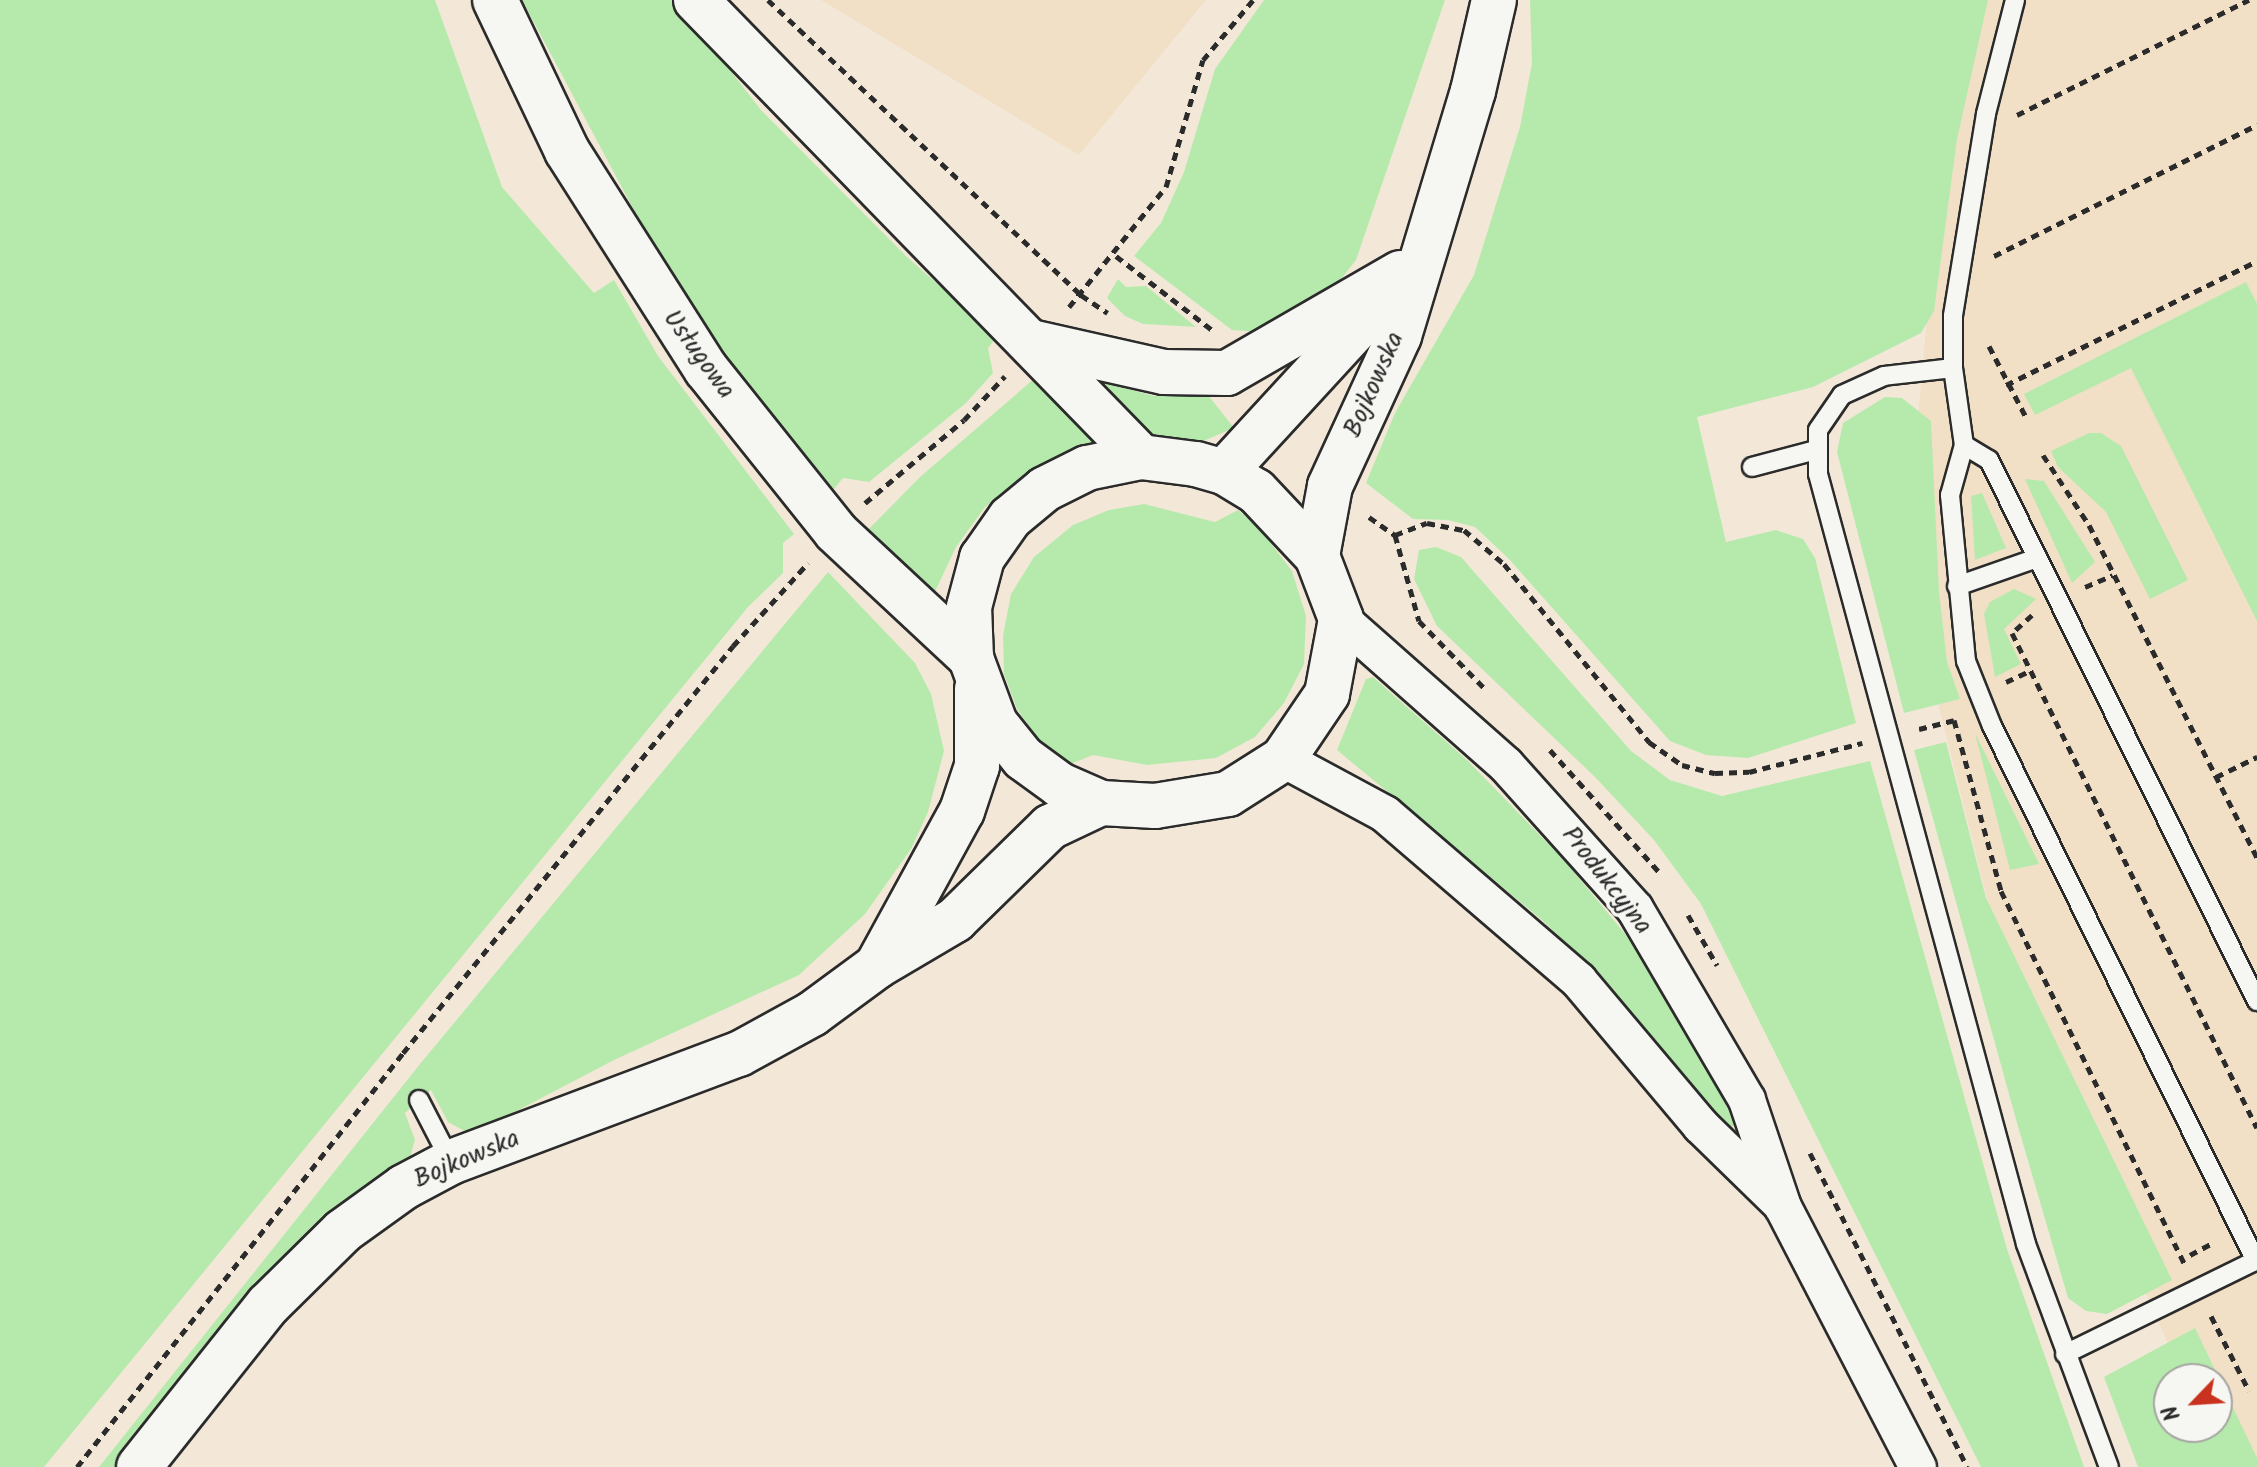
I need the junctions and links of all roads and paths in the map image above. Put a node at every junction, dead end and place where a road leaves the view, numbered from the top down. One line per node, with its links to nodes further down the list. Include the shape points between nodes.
1 (495, 0): 28 (street, Usługowa, via 567,151 667,314)
2 (696, 0): 17 (street, via 790,102)
3 (768, 0): 15 (path)
4 (1253, 0): 11 (path, via 1203,60 1166,187)
5 (1494, 0): 10 (street, Bojkowska)
6 (2015, 0): 19 (lane, via 1975,176 1953,316)
7 (2249, 0): 8 (path)
8 (2016, 115)
9 (2257, 125): 12 (path)
10 (1437, 213): 14 (street, Bojkowska); 30 (street, Bojkowska, via 1399,336 1330,486)
11 (1116, 256): 15 (path); 16 (path, via 1204,320)
12 (1993, 256)
13 (2257, 261): 20 (path)
14 (1400, 273): 17 (street, via 1227,373 1164,372); 27 (street, Bojkowska, via 1368,320)
15 (1081, 295): 17 (path)
16 (1217, 337)
17 (1035, 343): 25 (street); 28 (path, via 964,420 886,482)
18 (1989, 346): 20 (path)
19 (1953, 368): 22 (lane); 23 (lane, via 1884,376 1842,395 1818,430)
20 (2006, 385): 21 (path)
21 (2027, 419)
22 (1964, 445): 31 (lane, via 1989,460); 33 (lane, via 1950,495)
23 (1816, 450): 26 (lane); 40 (lane)
24 (2043, 455): 32 (path, via 2089,525)
25 (1141, 457): 27 (street); 37 (street, Bojkowska, via 1087,468 1045,489 1010,518 982,558 969,607)
26 (1752, 467)
27 (1224, 472): 30 (street, via 1256,491)
28 (836, 532): 37 (street, Usługowa); 58 (path, via 713,670)
29 (1395, 535): 40 (path, via 1427,523 1464,530 1504,564 1649,742 1682,765 1715,773 1749,772)
30 (1317, 556): 36 (street)
31 (2037, 558): 33 (lane); 47 (lane)
32 (2113, 575): 34 (path); 43 (path)
33 (1957, 586): 54 (lane, via 1966,661 1986,711)
34 (2077, 591)
35 (2041, 607): 38 (path, via 2012,633)
36 (1341, 619): 42 (street, via 1327,694); 51 (street, Produkcyjna, via 1506,765 1635,909 1747,1100)
37 (974, 670): 44 (street, via 995,723 1023,758 1060,785); 46 (street, Bojkowska, via 977,766 962,811)
38 (2030, 671): 39 (path); 49 (path)
39 (1998, 686)
40 (1888, 736): 53 (path, via 1954,720 2001,891); 56 (lane, via 2026,1244)
41 (2257, 757): 43 (path)
42 (1283, 759): 44 (street, via 1228,794 1155,806); 51 (street, Produkcyjna, via 1385,814 1579,981 1701,1126)
43 (2216, 777): 45 (path)
44 (1101, 803): 46 (street, Bojkowska, via 1050,827 955,920)
45 (2257, 858)
46 (877, 966): 50 (street, Bojkowska, via 812,1014 739,1054)
47 (2257, 1001)
48 (419, 1100): 50 (lane)
49 (2257, 1128)
50 (451, 1162): 59 (street, Bojkowska, via 404,1187 343,1231 268,1305)
51 (1783, 1207): 60 (street, Produkcyjna)
52 (2221, 1239): 53 (path)
53 (2182, 1259): 55 (path)
54 (2256, 1260): 55 (lane)
55 (2197, 1290): 56 (lane); 57 (path)
56 (2065, 1354): 61 (lane)
57 (2249, 1391)
58 (77, 1467)
59 (139, 1467)
60 (1918, 1467)
61 (2109, 1467)

